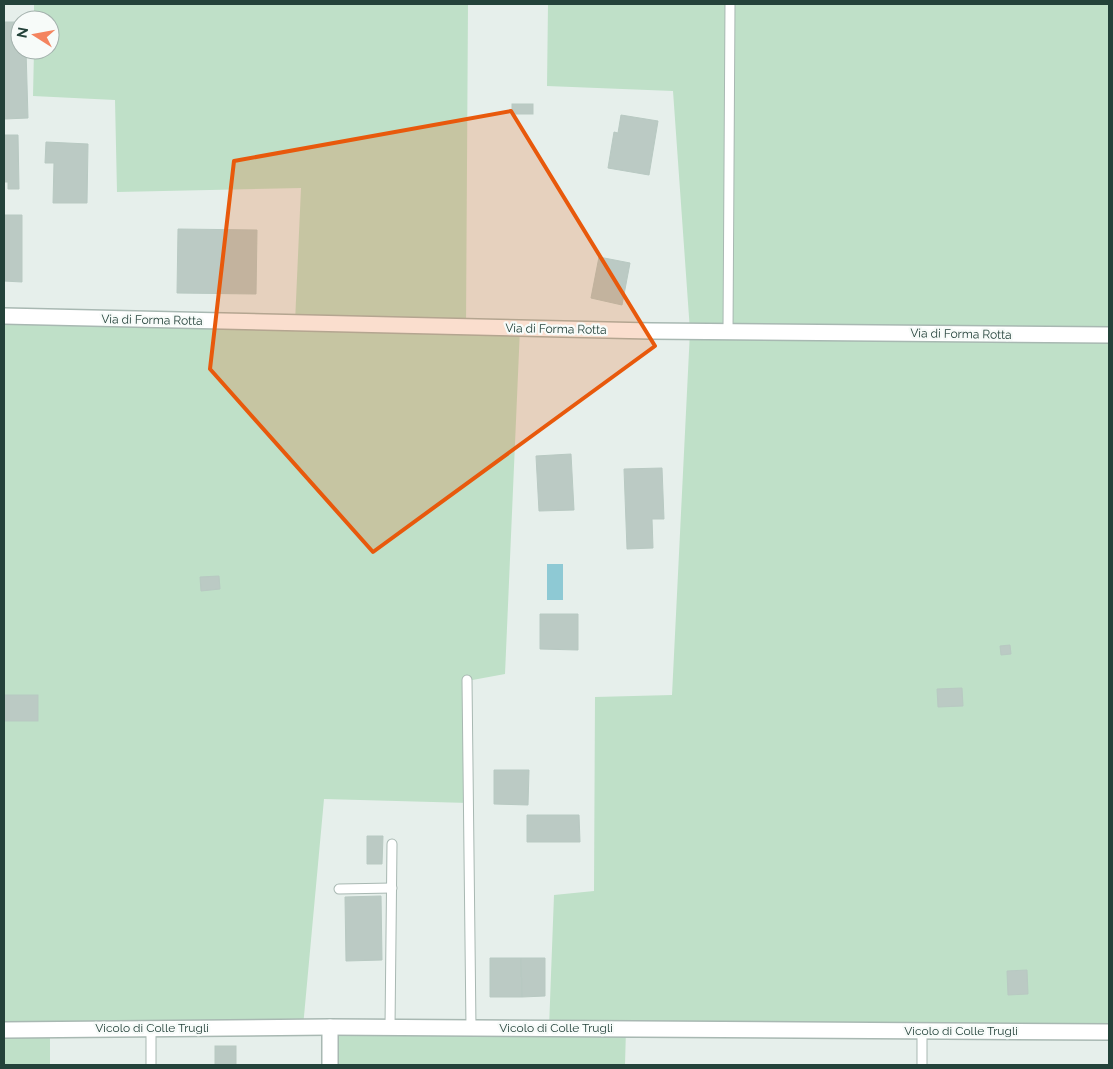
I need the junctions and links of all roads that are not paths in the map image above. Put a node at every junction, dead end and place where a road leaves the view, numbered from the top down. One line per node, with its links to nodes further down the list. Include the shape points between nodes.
1 (730, 4): 3 (lane)
2 (4, 316): 3 (street, Via di Forma Rotta)
3 (728, 332): 4 (street, Via di Forma Rotta)
4 (1109, 336)
5 (467, 680): 12 (lane)
6 (392, 844): 7 (lane)
7 (392, 888): 8 (lane); 10 (lane)
8 (340, 889)
9 (330, 1027): 10 (street, Vicolo di Colle Trugli); 11 (street, Vicolo di Colle Trugli); 17 (street)
10 (390, 1027): 12 (street, Vicolo di Colle Trugli)
11 (151, 1028): 13 (street, Vicolo di Colle Trugli); 16 (lane)
12 (471, 1028): 14 (street, Vicolo di Colle Trugli)
13 (4, 1030)
14 (922, 1031): 15 (street, Vicolo di Colle Trugli); 18 (lane)
15 (1109, 1032)
16 (151, 1065)
17 (330, 1065)
18 (922, 1065)

